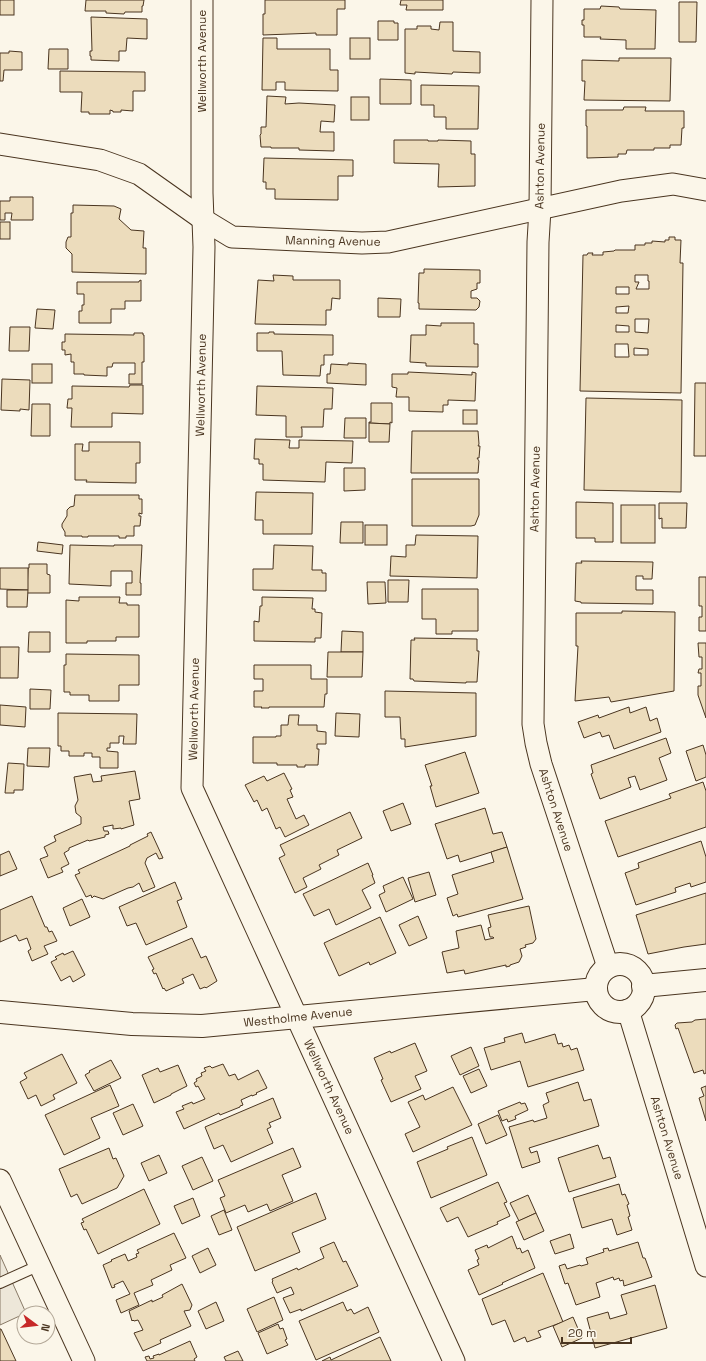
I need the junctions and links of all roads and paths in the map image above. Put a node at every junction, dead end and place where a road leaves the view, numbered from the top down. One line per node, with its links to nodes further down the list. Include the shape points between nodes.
1 (202, 0): 6 (street, Wellworth Avenue)
2 (542, 0): 5 (street, Ashton Avenue)
3 (0, 144): 6 (street, Manning Avenue, via 100,160 139,174)
4 (706, 190): 5 (street, Manning Avenue, via 673,184 655,186)
5 (540, 209): 6 (street, Manning Avenue, via 388,242 362,243 232,237); 7 (street, Ashton Avenue, via 533,724 541,764)
6 (204, 220): 13 (street, Wellworth Avenue, via 192,788)
7 (608, 967): 9 (street, via 631,967 642,979); 10 (street, via 599,977)
8 (706, 980): 9 (street)
9 (643, 986): 11 (street, via 638,1004)
10 (596, 989): 11 (street, via 601,1003 607,1008 613,1011); 13 (street, Westholme Avenue)
11 (628, 1010): 16 (street, Ashton Avenue)
12 (0, 1012): 13 (street, Westholme Avenue, via 132,1024 202,1026)
13 (298, 1018): 19 (street, Wellworth Avenue)
14 (0, 1180): 15 (street)
15 (40, 1266): 17 (lane); 18 (street)
16 (706, 1266)
17 (0, 1283)
18 (84, 1361)
19 (454, 1361)

